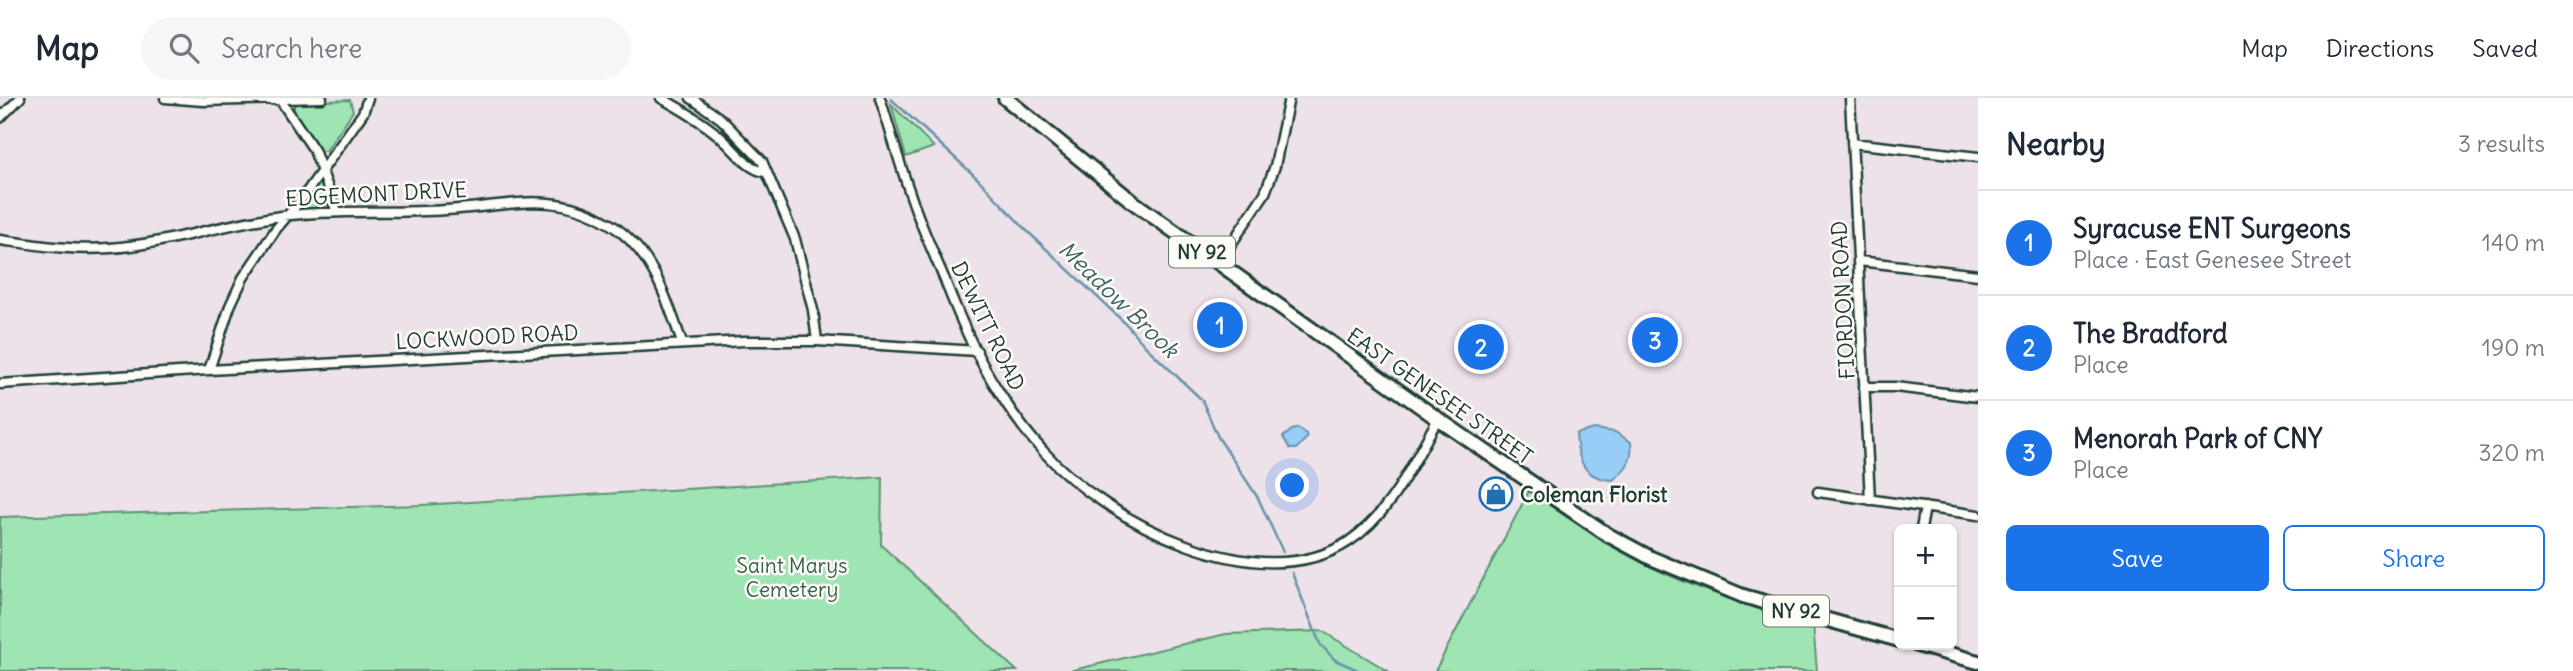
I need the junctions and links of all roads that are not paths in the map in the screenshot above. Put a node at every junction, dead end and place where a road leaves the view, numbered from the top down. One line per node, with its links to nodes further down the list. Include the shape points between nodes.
1 (20, 98): 12 (street)
2 (165, 98): 11 (street)
3 (322, 98): 11 (street)
4 (368, 98): 15 (street, via 363,113)
5 (662, 98): 16 (street, via 718,135 755,170)
6 (691, 98): 16 (street, via 745,142 762,161)
7 (880, 98): 25 (street, DEWITT ROAD, via 912,200)
8 (1004, 98): 21 (main road, EAST GENESEE STREET / NY 92)
9 (1289, 98): 21 (street, via 1265,193)
10 (1850, 98): 13 (street, FIORDON ROAD)
11 (280, 99): 15 (street)
12 (0, 118)
13 (1853, 143): 14 (street); 20 (street, FIORDON ROAD)
14 (1978, 157)
15 (323, 170): 17 (street); 18 (street)
16 (765, 172): 23 (street, via 795,239)
17 (337, 212): 18 (street, EDGEMONT DRIVE); 24 (street, EDGEMONT DRIVE, via 447,210 520,202 550,202 585,211 618,230 652,267)
18 (289, 215): 19 (street, EDGEMONT DRIVE, via 112,248 75,249); 26 (street, via 243,278)
19 (0, 240)
20 (1858, 261): 22 (street); 28 (street, FIORDON ROAD)
21 (1218, 264): 30 (main road, EAST GENESEE STREET / NY 92)
22 (1978, 275)
23 (817, 341): 24 (street, LOCKWOOD ROAD); 25 (street, LOCKWOOD ROAD)
24 (682, 343): 26 (street, LOCKWOOD ROAD)
25 (976, 351): 30 (street, DEWITT ROAD, via 1013,413 1044,453 1077,482 1153,530 1191,547 1244,559 1302,561 1351,540 1394,495)
26 (209, 370): 27 (street, LOCKWOOD ROAD)
27 (0, 384)
28 (1864, 387): 29 (street); 32 (street, FIORDON ROAD)
29 (1978, 397)
30 (1438, 419): 36 (main road, EAST GENESEE STREET / NY 92, via 1608,536 1651,558 1743,596)
31 (1818, 492): 32 (street)
32 (1870, 500): 33 (street)
33 (1925, 507): 34 (street); 35 (street)
34 (1978, 516)
35 (1922, 524)
36 (1894, 639)
37 (1935, 650): 38 (main road)
38 (1978, 662)

